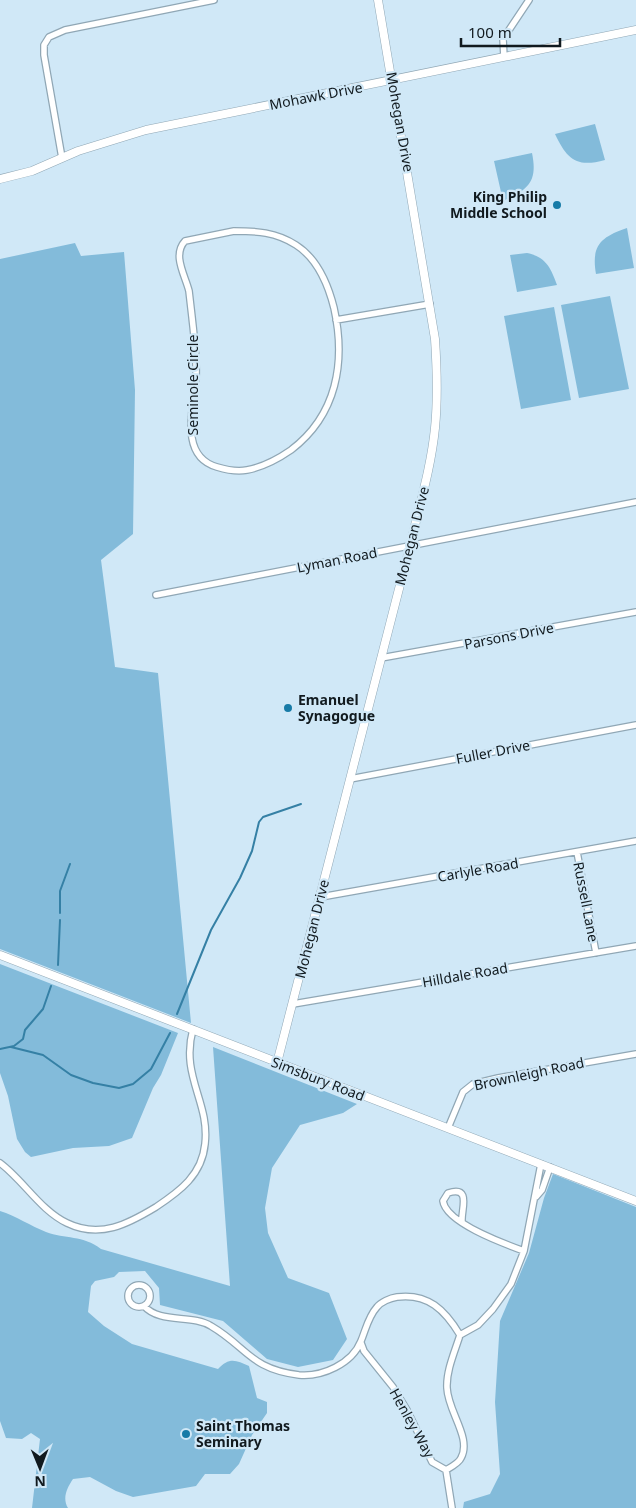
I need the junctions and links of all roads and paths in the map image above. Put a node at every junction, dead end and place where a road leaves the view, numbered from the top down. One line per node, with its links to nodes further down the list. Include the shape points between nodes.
1 (214, 0): 7 (street, via 65,30 49,37 44,45 44,55)
2 (378, 0): 6 (street, Mohegan Drive)
3 (529, 0): 5 (street, via 504,39)
4 (636, 30): 5 (street, Mohawk Drive)
5 (504, 57): 6 (street, Mohawk Drive)
6 (393, 80): 7 (street, Mohawk Drive, via 146,130); 9 (street, Mohegan Drive)
7 (62, 158): 8 (street, Mohawk Drive)
8 (0, 179)
9 (430, 304): 10 (street); 12 (street, Mohegan Drive, via 438,383 435,429)
10 (336, 320): 10 (street, Seminole Circle, via 337,383 330,404 305,439 281,457 246,471 222,469 203,459 194,446 190,431 196,376 189,291 180,262 181,246 185,241 234,231 259,231 280,236 297,245 318,267 329,288)
11 (636, 502): 12 (street, Lyman Road)
12 (410, 546): 13 (street, Lyman Road); 15 (street, Mohegan Drive)
13 (156, 595)
14 (636, 612): 15 (street, Parsons Drive)
15 (382, 658): 17 (street, Mohegan Drive)
16 (636, 725): 17 (street, Fuller Drive)
17 (350, 779): 20 (street, Mohegan Drive)
18 (636, 842): 19 (street, Carlyle Road)
19 (577, 852): 20 (street, Carlyle Road); 22 (street, Russell Lane)
20 (321, 897): 24 (street, Mohegan Drive)
21 (636, 946): 22 (street, Hilldale Road)
22 (596, 953): 24 (street, Hilldale Road)
23 (0, 956): 25 (street, Simsbury Road)
24 (294, 1004): 27 (street, Mohegan Drive)
25 (193, 1029): 27 (street, Simsbury Road); 29 (street, via 188,1061 203,1117 205,1144 196,1174 175,1194 124,1226 103,1230 73,1226 57,1217)
26 (636, 1054): 28 (street, Brownleigh Road, via 473,1084 463,1092)
27 (277, 1063): 28 (street, Simsbury Road)
28 (448, 1128): 30 (street, Simsbury Road)
29 (0, 1162)
30 (541, 1164): 31 (street, Simsbury Road); 32 (street, via 534,1189)
31 (550, 1167): 32 (street); 33 (street, Simsbury Road)
32 (536, 1197): 35 (street)
33 (636, 1201)
34 (462, 1221): 34 (street, via 444,1207 444,1197 448,1193 463,1196); 35 (street, via 479,1234)
35 (524, 1252): 37 (street, via 511,1284 493,1309 478,1325)
36 (144, 1306): 38 (street, via 154,1314 200,1320 268,1369 300,1375 328,1372 346,1360)
37 (460, 1335): 38 (street, via 450,1318 435,1304 422,1297 407,1296 391,1298 378,1306 366,1324); 39 (street, Henley Way, via 447,1386 449,1405 464,1436 464,1448 461,1460)
38 (361, 1343): 39 (street, Henley Way, via 407,1410 432,1462)
39 (446, 1470): 40 (street)
40 (452, 1508)

